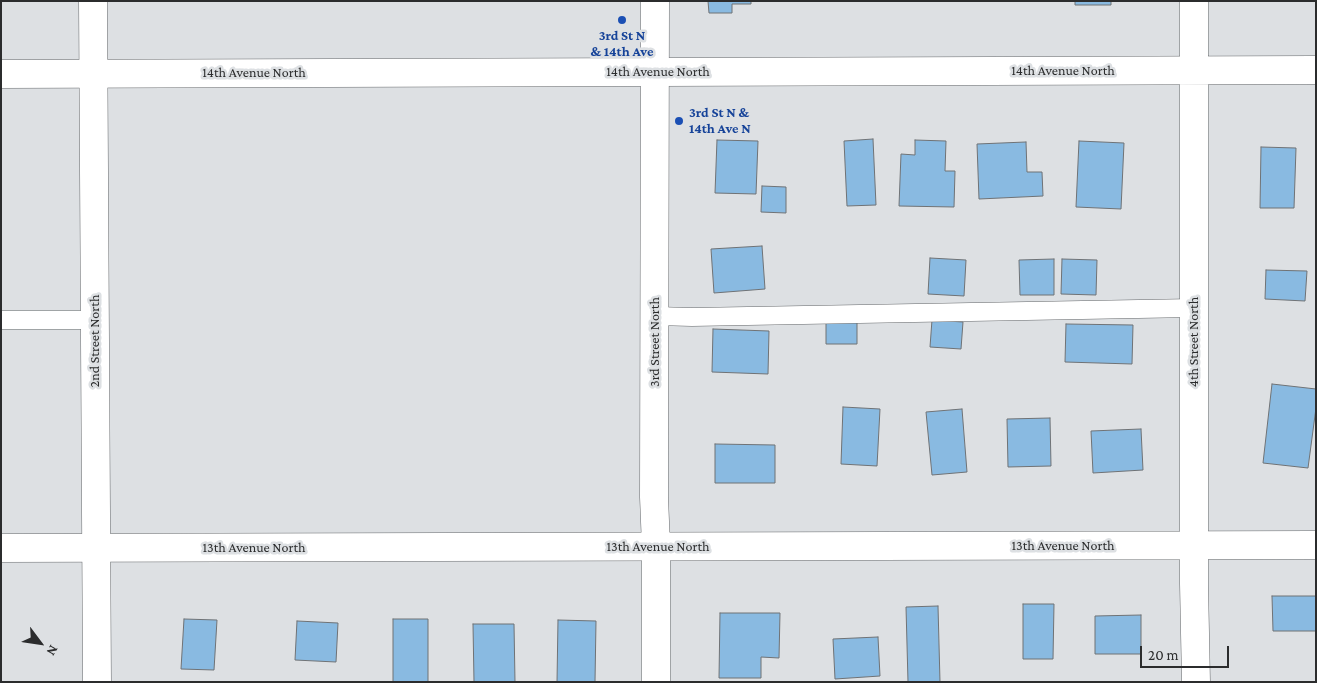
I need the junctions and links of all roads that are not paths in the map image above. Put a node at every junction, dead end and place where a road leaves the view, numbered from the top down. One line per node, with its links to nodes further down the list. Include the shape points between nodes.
1 (93, 1): 8 (street, 2nd Street North)
2 (655, 1): 6 (street, 3rd Street North)
3 (1194, 1): 4 (street, 4th Street North)
4 (1194, 70): 5 (street, 14th Avenue North); 6 (street, 14th Avenue North); 9 (street, 4th Street North)
5 (1316, 70)
6 (656, 73): 8 (street, 14th Avenue North); 10 (street, 3rd Street North)
7 (1, 74): 8 (street, 14th Avenue North)
8 (93, 74): 12 (street, 2nd Street North)
9 (1194, 308): 10 (lane); 13 (street, 4th Street North)
10 (655, 316): 15 (street, 3rd Street North)
11 (1, 320): 12 (lane)
12 (95, 320): 17 (street, 2nd Street North)
13 (1194, 545): 14 (street, 13th Avenue North); 15 (street, 13th Avenue North); 20 (street, 4th Street North)
14 (1316, 545)
15 (656, 546): 17 (street, 13th Avenue North); 19 (street, 3rd Street North)
16 (1, 548): 17 (street, 13th Avenue North)
17 (96, 549): 18 (street, 2nd Street North)
18 (97, 682)
19 (656, 682)
20 (1196, 682)

